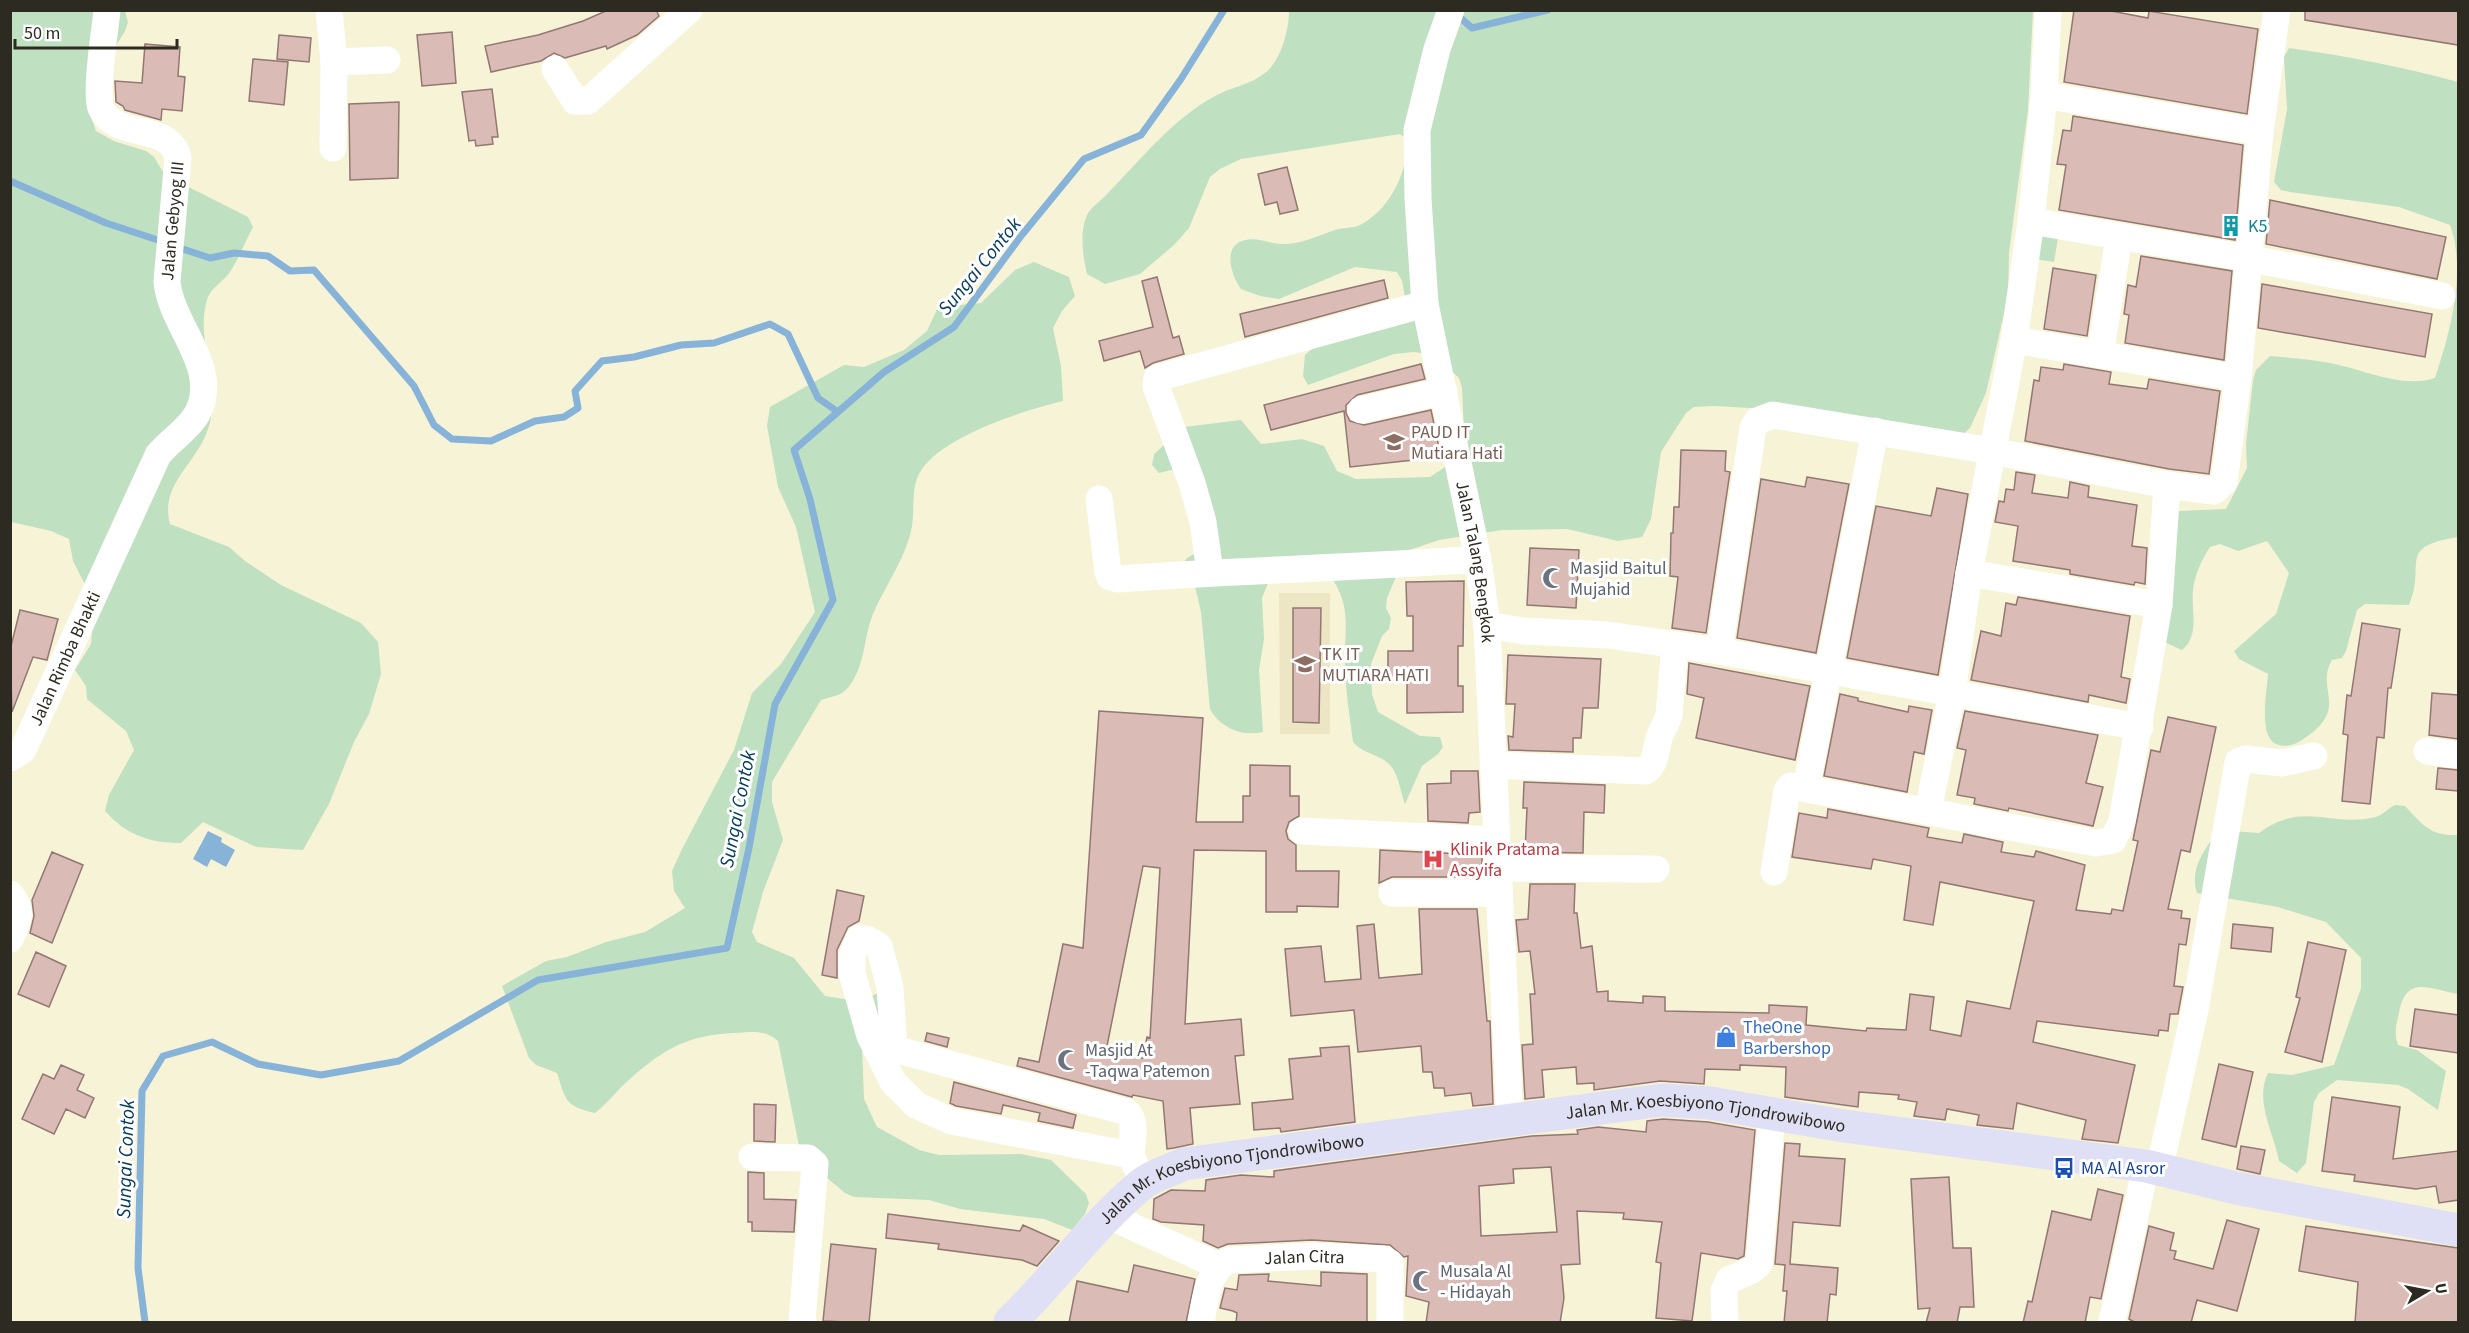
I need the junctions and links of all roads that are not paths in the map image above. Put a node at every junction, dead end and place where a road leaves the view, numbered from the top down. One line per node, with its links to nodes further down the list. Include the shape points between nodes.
1 (107, 10): 27 (street, Jalan Gebyog III, via 101,107 110,121 170,141 177,149 168,296 201,364 203,381 200,406 188,425 158,455)
2 (329, 10): 8 (street)
3 (689, 10): 9 (street, via 588,101 575,100)
4 (1451, 10): 17 (street, Jalan Talang Bengkok, via 1417,130)
5 (2048, 10): 10 (street)
6 (2272, 11): 11 (street)
7 (387, 60): 8 (street)
8 (334, 62): 12 (street)
9 (555, 69)
10 (2044, 95): 11 (street); 13 (street)
11 (2260, 132): 15 (street)
12 (333, 148)
13 (2031, 222): 14 (street); 18 (street)
14 (2119, 238): 15 (street); 19 (street)
15 (2247, 258): 16 (street); 20 (street)
16 (2442, 296)
17 (1425, 304): 21 (street, Jalan Talang Bengkok); 29 (street, via 1157,378 1156,386 1203,522)
18 (2014, 340): 19 (street); 24 (street)
19 (2100, 355): 20 (street)
20 (2238, 378): 25 (street, via 2224,483 2214,491)
21 (1444, 391): 22 (street); 28 (street, Jalan Talang Bengkok)
22 (1361, 410)
23 (1875, 431): 24 (street); 34 (street, via 1773,415 1757,421); 35 (street)
24 (1992, 451): 25 (street); 30 (street)
25 (2167, 485): 31 (street)
26 (1099, 499): 29 (street, via 1110,577)
27 (113, 554): 41 (street, Jalan Rimba Bhakti, via 23,750)
28 (1478, 560): 29 (street); 32 (street, Jalan Talang Bengkok)
29 (1210, 572)
30 (1969, 573): 31 (street); 36 (street)
31 (2159, 605): 37 (street)
32 (1487, 625): 33 (street); 42 (street, Jalan Talang Bengkok)
33 (1675, 645): 34 (street); 42 (street, via 1667,725 1646,771)
34 (1719, 651): 35 (street)
35 (1828, 670): 36 (street); 43 (street)
36 (1952, 693): 37 (street); 44 (street)
37 (2140, 727): 44 (street, via 2122,821 2113,840 2096,843)
38 (2427, 751): 39 (street)
39 (2458, 754)
40 (2313, 756): 56 (street, via 2282,763 2246,759 2238,762 2195,1010)
41 (10, 758)
42 (1493, 765): 46 (street, Jalan Talang Bengkok)
43 (1806, 788): 44 (street); 48 (street, via 1791,786 1787,790)
44 (1928, 811)
45 (1302, 831): 46 (street)
46 (1496, 840): 49 (street, Jalan Talang Bengkok)
47 (1656, 869): 49 (street)
48 (1774, 872)
49 (1498, 881): 50 (street); 54 (street, Jalan Talang Bengkok)
50 (1392, 893)
51 (10, 894): 52 (street, via 19,909)
52 (10, 939)
53 (1772, 1114): 54 (main road, Jalan Mr. Koesbiyono Tjondrowibowo, via 1710,1103 1662,1100); 56 (main road, Jalan Mr. Koesbiyono Tjondrowibowo); 65 (street, via 1759,1264 1729,1280 1724,1291)
54 (1510, 1121): 57 (main road, Jalan Mr. Koesbiyono Tjondrowibowo)
55 (752, 1156): 61 (street, via 808,1158 815,1164)
56 (2152, 1168): 59 (main road, Jalan Mr. Koesbiyono Tjondrowibowo); 66 (street)
57 (1137, 1169): 57 (street, via 929,1113 916,1106 893,1082 885,1049 1127,1112 1132,1123); 58 (main road, Jalan Mr. Koesbiyono Tjondrowibowo)
58 (1109, 1216): 60 (street); 62 (main road, Jalan Mr. Koesbiyono Tjondrowibowo)
59 (2458, 1230)
60 (1219, 1266): 63 (street, via 1210,1279); 64 (street, Jalan Citra, via 1246,1257 1383,1259 1390,1263 1391,1271)
61 (802, 1323)
62 (1010, 1323)
63 (1201, 1323)
64 (1390, 1323)
65 (1725, 1323)
66 (2112, 1323)

